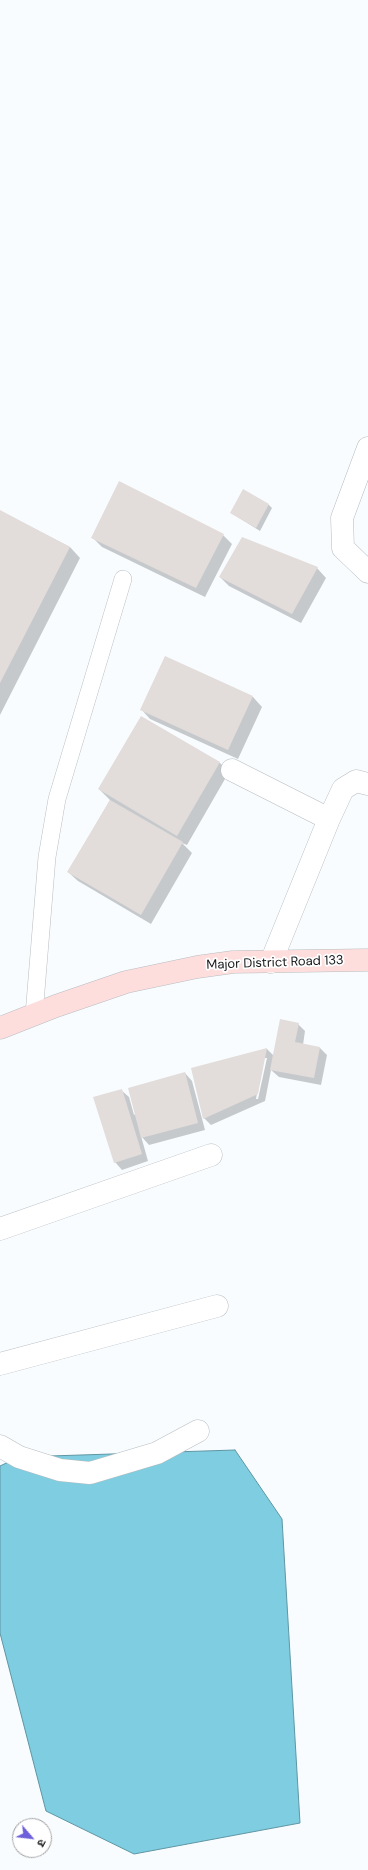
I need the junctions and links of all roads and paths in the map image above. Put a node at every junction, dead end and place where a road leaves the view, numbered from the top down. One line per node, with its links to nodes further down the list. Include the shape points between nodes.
1 (368, 448): 2 (street, via 342,518 343,548)
2 (368, 572)
3 (123, 579): 9 (lane, via 58,799 47,857)
4 (232, 770): 6 (street)
5 (368, 784): 6 (street, via 356,781 343,789)
6 (329, 819): 8 (street)
7 (368, 960): 8 (main road, Major District Road 133)
8 (271, 962): 9 (main road, Major District Road 133, via 232,962 197,966 126,982)
9 (34, 1015): 10 (main road, Major District Road 133)
10 (0, 1028)
11 (211, 1155): 12 (street)
12 (0, 1229)
13 (218, 1306): 14 (street)
14 (0, 1364)
15 (198, 1431): 16 (street, via 157,1453 90,1473 60,1470 19,1457)
16 (0, 1446)

